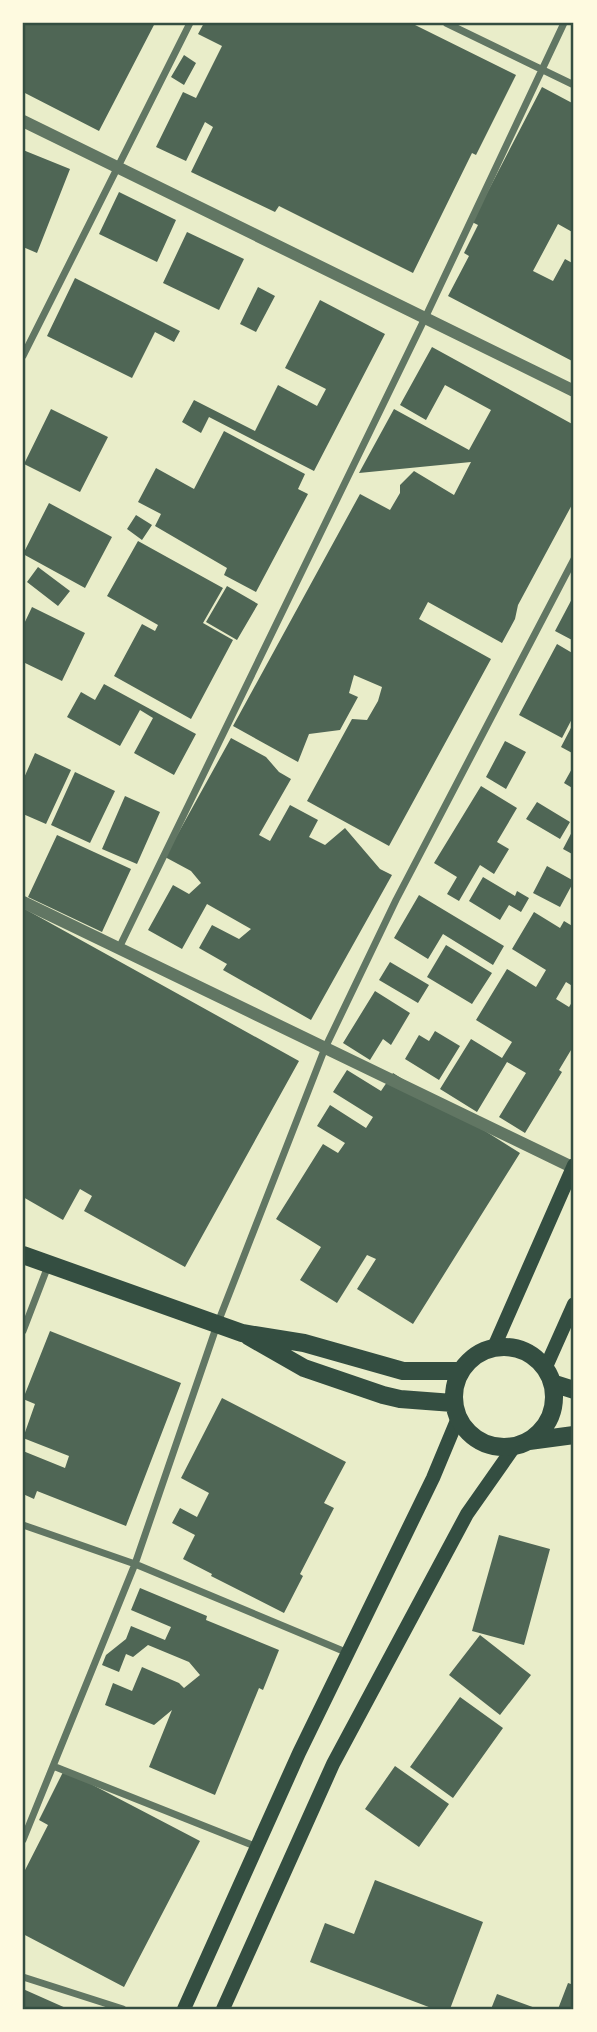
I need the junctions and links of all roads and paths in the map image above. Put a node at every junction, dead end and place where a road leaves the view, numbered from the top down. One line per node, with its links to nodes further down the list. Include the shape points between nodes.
1 (190, 23): 7 (street)
2 (446, 23): 4 (street)
3 (564, 23): 4 (street)
4 (541, 69): 5 (street); 8 (street)
5 (574, 85)
6 (23, 121): 7 (street)
7 (119, 168): 8 (street); 9 (street)
8 (425, 318): 10 (street); 13 (street)
9 (23, 356)
10 (574, 391)
11 (574, 559): 14 (street, via 396,900)
12 (23, 902): 13 (street)
13 (119, 948): 14 (street)
14 (325, 1048): 15 (street); 19 (street)
15 (574, 1167): 22 (main road)
16 (23, 1255): 17 (main road)
17 (48, 1265): 19 (main road); 20 (street)
18 (574, 1304): 24 (main road)
19 (218, 1325): 21 (main road); 30 (street)
20 (23, 1331)
21 (242, 1333): 23 (main road, via 304,1343 403,1371); 26 (main road, via 304,1367 383,1395)
22 (494, 1347): 23 (main road, via 480,1352); 24 (main road, via 514,1347 532,1355)
23 (460, 1371): 26 (main road, via 454,1386)
24 (549, 1376): 25 (main road); 28 (main road, via 554,1400 551,1416 542,1430)
25 (574, 1391)
26 (456, 1410): 28 (main road, via 465,1430 487,1445); 31 (main road, via 433,1478)
27 (574, 1435): 28 (main road)
28 (521, 1444): 38 (main road, via 467,1514 371,1691 333,1764)
29 (23, 1525): 30 (street)
30 (135, 1564): 31 (street); 32 (street)
31 (348, 1653): 34 (main road)
32 (53, 1766): 33 (street); 34 (street)
33 (23, 1840)
34 (257, 1847): 37 (main road)
35 (23, 1977): 36 (street)
36 (123, 2009)
37 (184, 2009)
38 (223, 2009)

